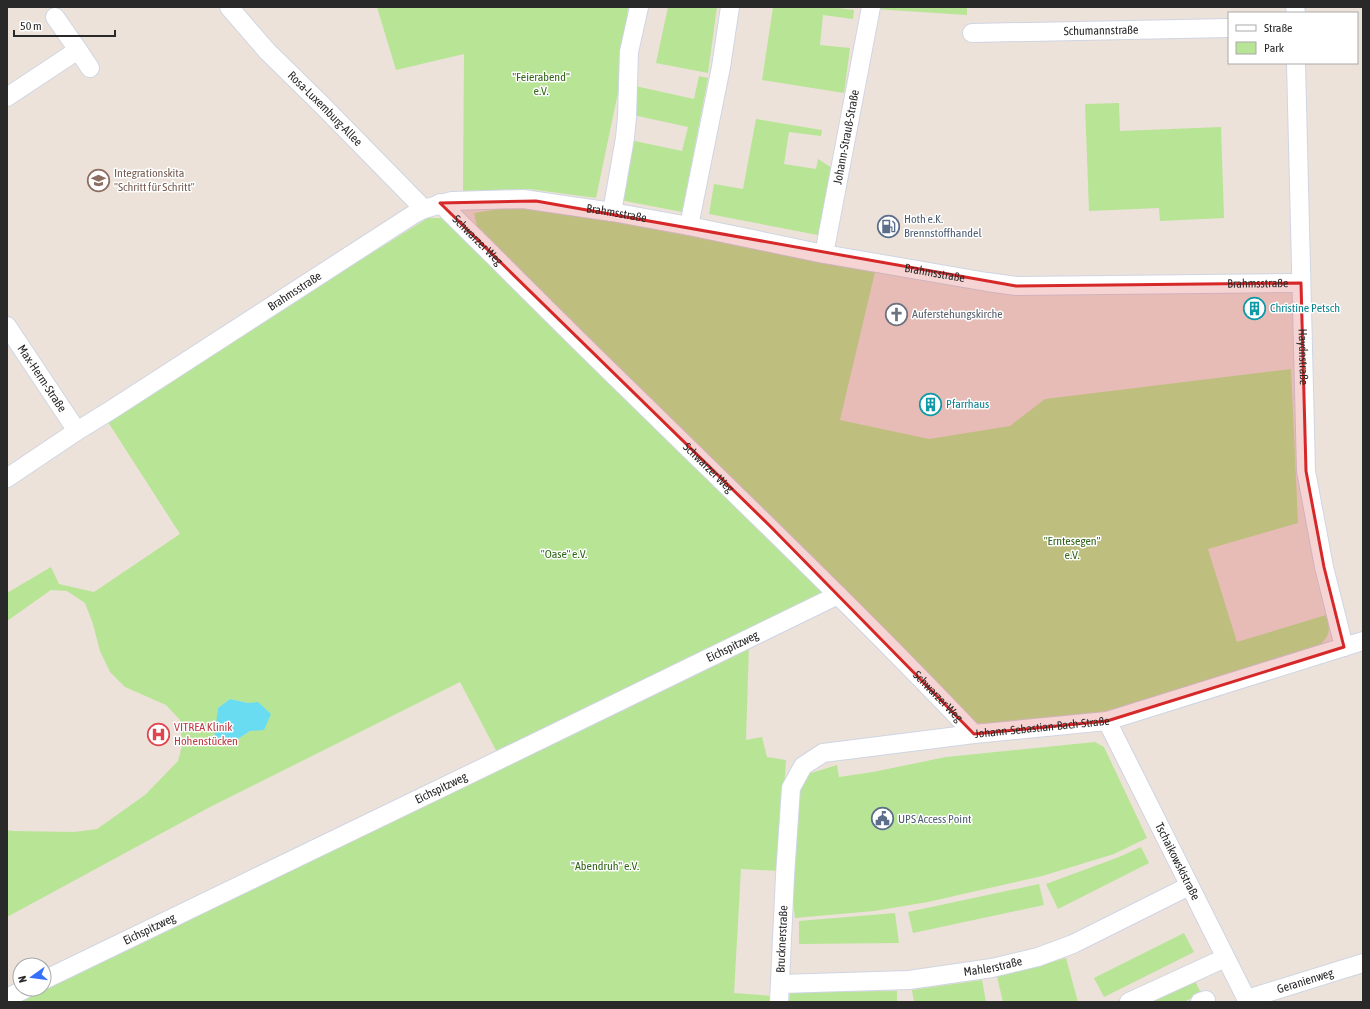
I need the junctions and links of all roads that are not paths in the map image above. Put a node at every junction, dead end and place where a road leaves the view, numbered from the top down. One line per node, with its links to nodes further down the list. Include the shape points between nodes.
1 (229, 7): 12 (street, Rosa-Luxemburg-Allee, via 267,51 322,105)
2 (639, 7): 13 (street, via 629,52 627,124)
3 (730, 7): 14 (street, via 722,67)
4 (870, 14): 15 (street, Johann-Strauß-Straße)
5 (55, 17): 8 (street)
6 (1228, 28): 7 (street, Schumannstraße)
7 (972, 33)
8 (78, 50): 10 (street); 11 (street)
9 (1296, 64): 16 (street, Haydnstraße)
10 (90, 68)
11 (7, 97)
12 (432, 206): 13 (street, Brahmsstraße, via 452,201 523,199); 18 (street, Brahmsstraße); 20 (street, Schwarzer Weg, via 631,392)
13 (612, 212): 14 (street, Brahmsstraße)
14 (689, 226): 15 (street, Brahmsstraße)
15 (824, 254): 16 (street, Brahmsstraße, via 1016,286)
16 (1301, 283): 22 (street, Haydnstraße, via 1306,471 1324,566)
17 (7, 326): 18 (street, Max-Herm-Straße)
18 (76, 431): 19 (street, Brahmsstraße)
19 (7, 478)
20 (838, 595): 24 (street, Schwarzer Weg); 29 (street, Eichspitzweg)
21 (1363, 641): 22 (street, Johann-Sebastian-Bach-Straße)
22 (1344, 647): 23 (street, Johann-Sebastian-Bach-Straße)
23 (1107, 721): 24 (street, Johann-Sebastian-Bach-Straße); 26 (street, Tschaikowskistraße)
24 (974, 734): 25 (street, Johann-Sebastian-Bach-Straße, via 823,753 803,766 791,788)
25 (785, 876): 30 (street, Brucknerstraße)
26 (1189, 886): 27 (street, Tschaikowskistraße); 30 (street, Mahlerstraße, via 1073,944 1032,958 982,969 909,980)
27 (1225, 958): 31 (street, Tschaikowskistraße); 32 (street)
28 (1363, 963): 31 (street, Geranienweg)
29 (52, 976)
30 (780, 993)
31 (1247, 1001)
32 (1129, 1002)

